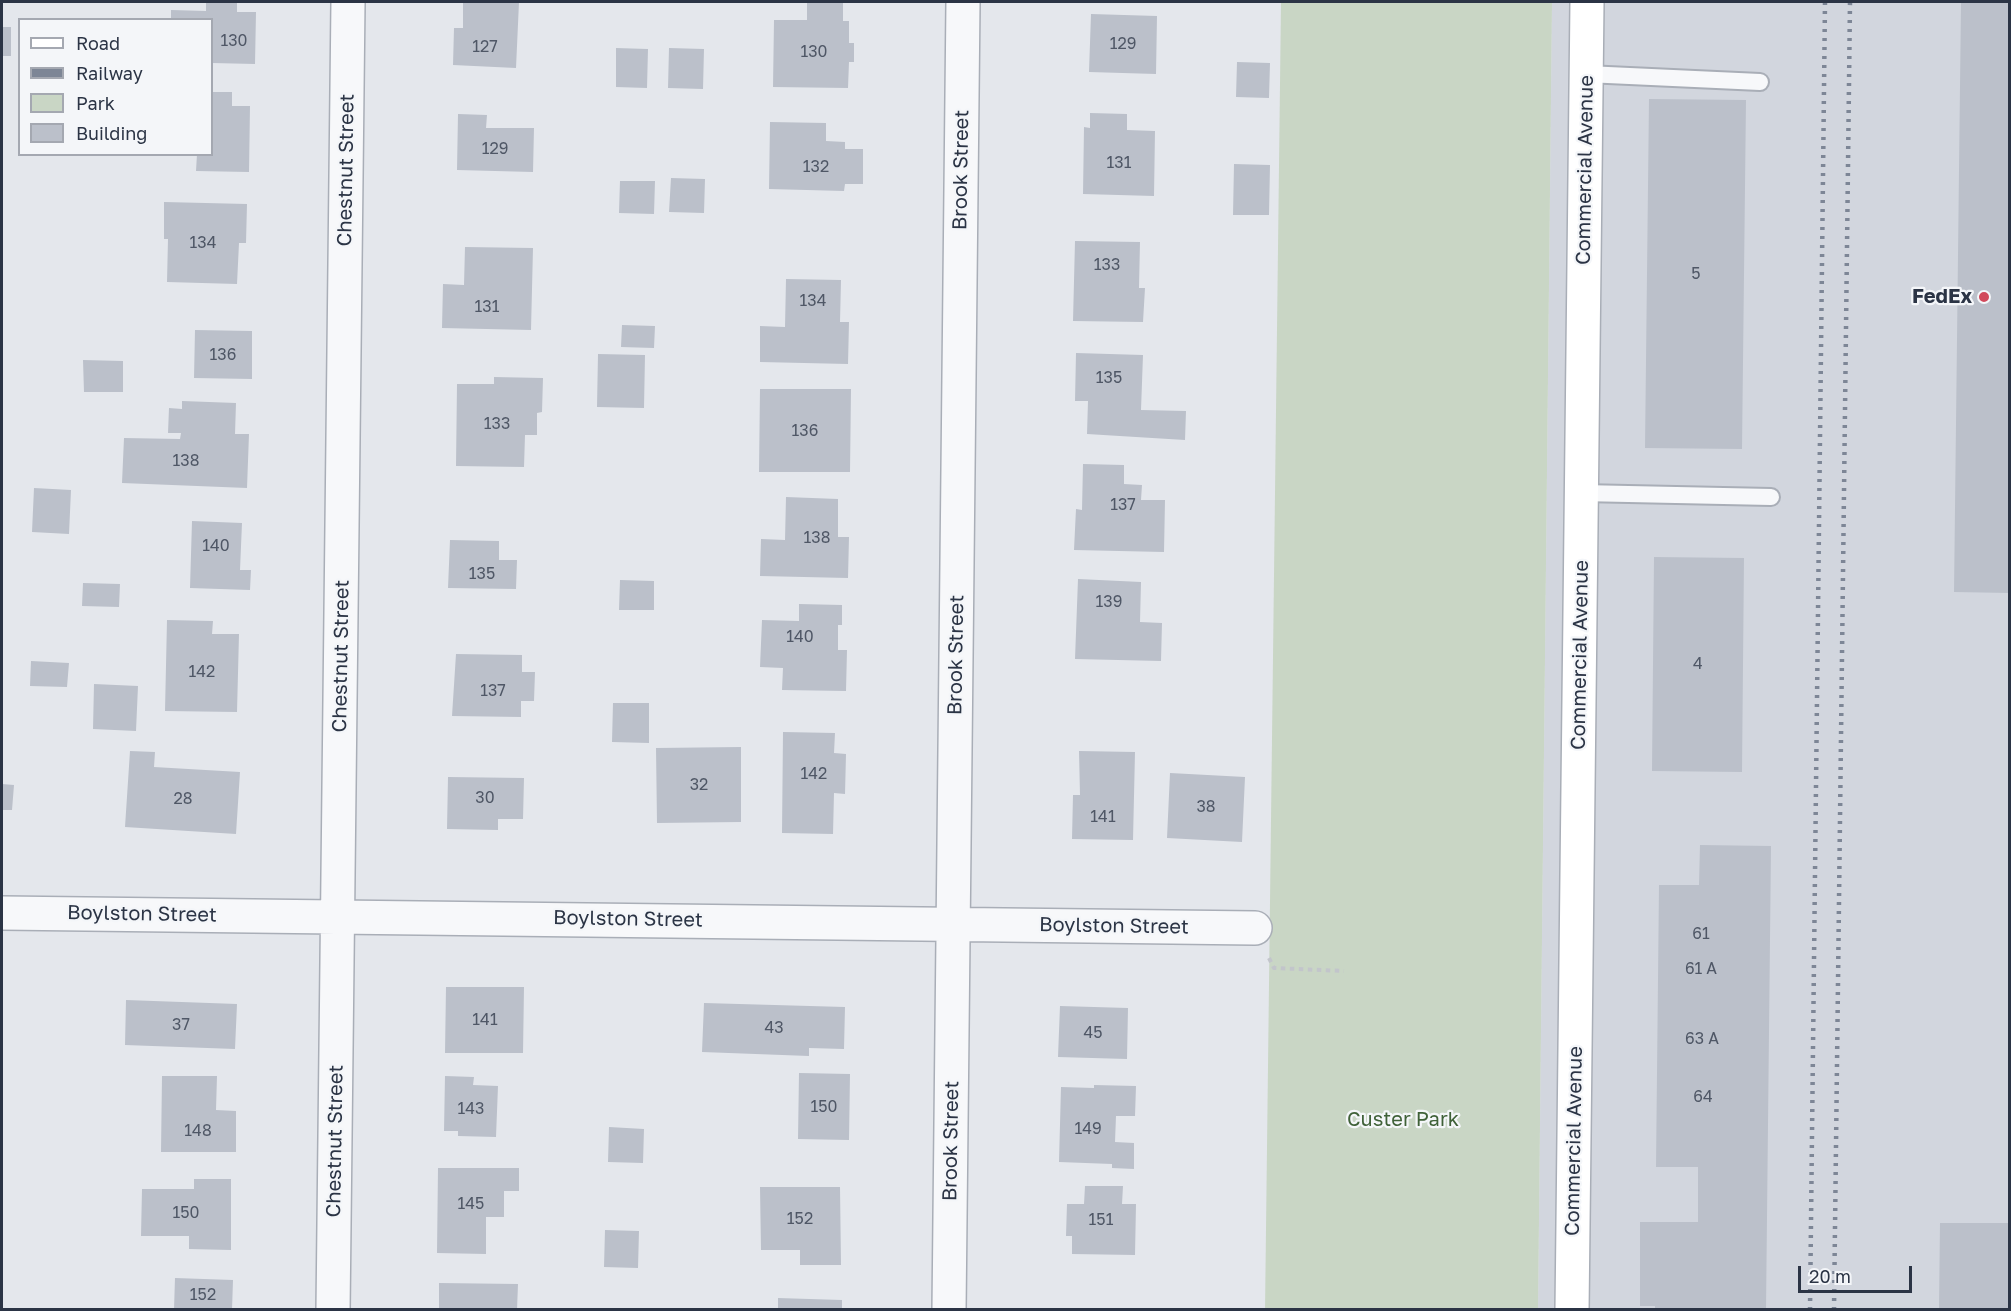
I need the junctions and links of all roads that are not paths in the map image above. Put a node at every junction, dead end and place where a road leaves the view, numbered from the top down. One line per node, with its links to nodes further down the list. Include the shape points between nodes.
1 (348, 2): 9 (street, Chestnut Street)
2 (963, 2): 10 (street, Brook Street)
3 (1587, 2): 4 (street, Commercial Avenue)
4 (1586, 74): 5 (lane); 6 (street, Commercial Avenue)
5 (1760, 82)
6 (1581, 493): 7 (lane); 14 (street, Commercial Avenue)
7 (1772, 497)
8 (2, 913): 9 (street, Boylston Street)
9 (338, 916): 10 (street, Boylston Street); 12 (street, Chestnut Street)
10 (953, 923): 11 (street, Boylston Street); 13 (street, Brook Street)
11 (1255, 928)
12 (333, 1310)
13 (949, 1310)
14 (1572, 1310)

